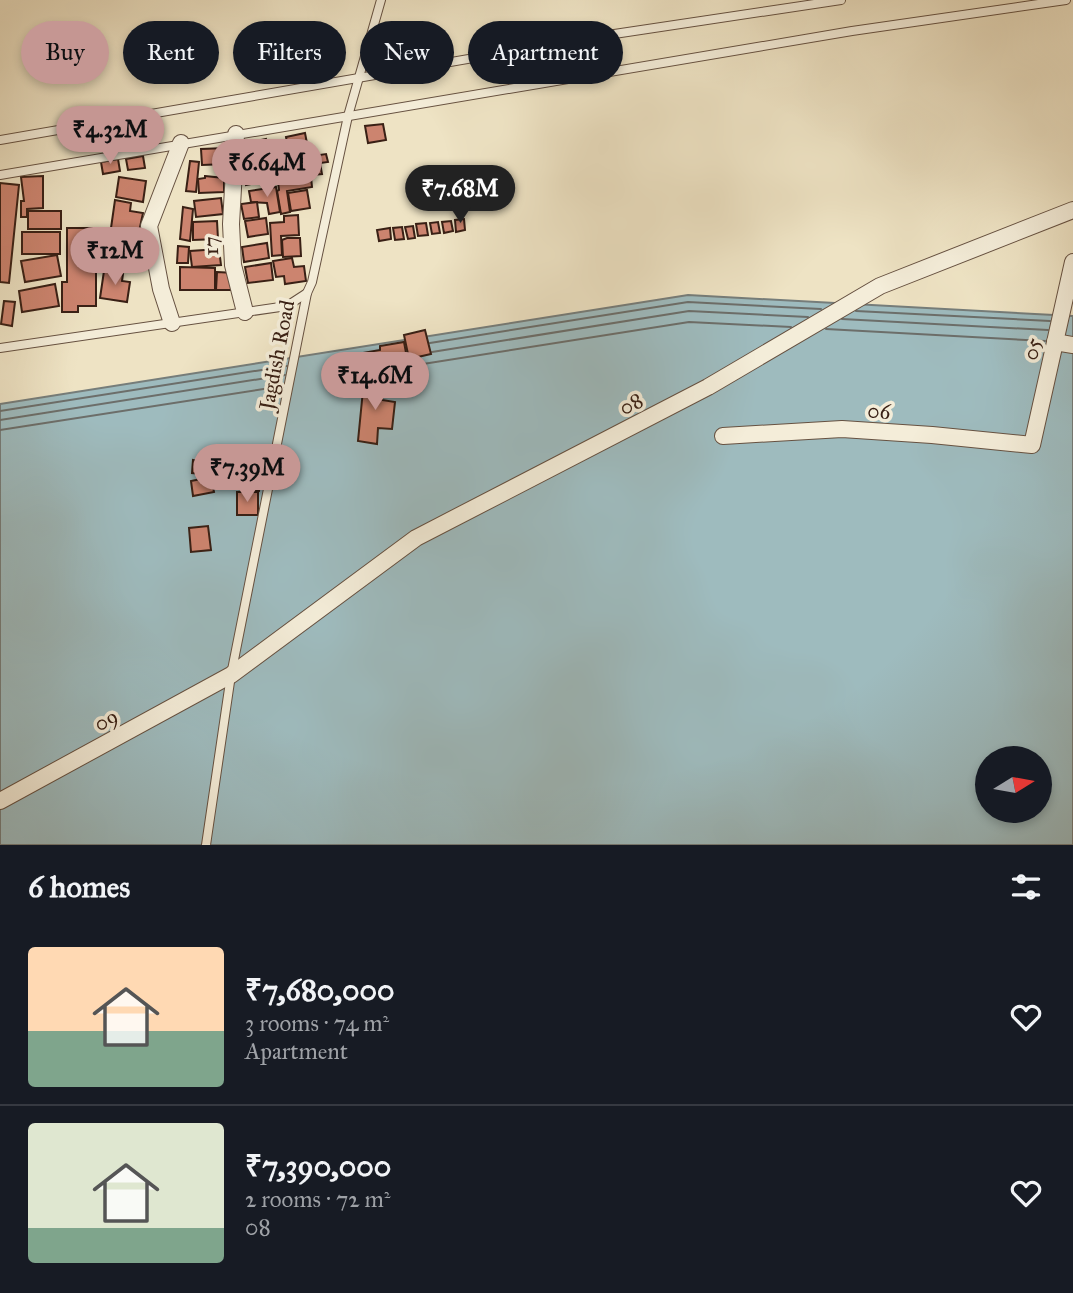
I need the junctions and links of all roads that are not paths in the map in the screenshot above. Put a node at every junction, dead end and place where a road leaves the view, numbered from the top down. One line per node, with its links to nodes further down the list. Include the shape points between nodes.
1 (381, 0): 4 (lane, Jagdish Road)
2 (841, 0): 4 (lane)
3 (1066, 0): 5 (lane, via 852,31)
4 (359, 77): 5 (lane, Jagdish Road); 7 (lane)
5 (348, 116): 6 (lane); 12 (lane, Jagdish Road)
6 (236, 134): 8 (lane); 13 (street, 17, via 233,265)
7 (0, 140)
8 (181, 143): 9 (lane); 14 (street, via 149,226)
9 (0, 175)
10 (1073, 210): 20 (street, 08, via 880,286 708,387 416,538)
11 (1073, 262): 15 (street, 05)
12 (307, 292): 13 (lane, via 288,306); 20 (lane, Jagdish Road)
13 (245, 312): 14 (lane)
14 (172, 323): 17 (lane)
15 (1055, 342): 16 (street); 19 (street, 05)
16 (1073, 345)
17 (0, 348)
18 (723, 436): 19 (street, 06, via 842,429)
19 (1032, 445)
20 (232, 675): 21 (street, 09); 22 (lane, Jagdish Road)
21 (0, 801)
22 (206, 845)

